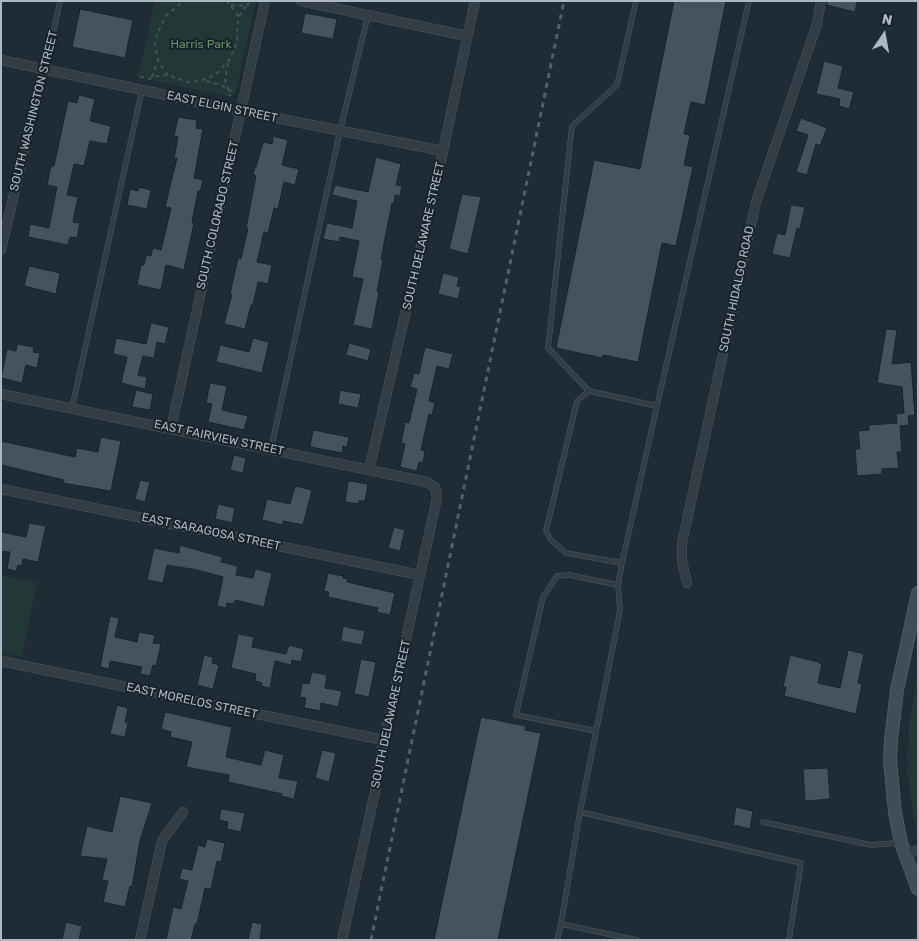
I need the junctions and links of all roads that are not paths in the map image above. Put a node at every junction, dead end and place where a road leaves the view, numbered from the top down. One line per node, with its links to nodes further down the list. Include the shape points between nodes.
1 (60, 1): 11 (lane, SOUTH WASHINGTON STREET)
2 (265, 1): 13 (street, SOUTH COLORADO STREET)
3 (302, 1): 8 (street)
4 (475, 1): 9 (street, SOUTH DELAWARE STREET)
5 (636, 1): 17 (lane, via 616,85 572,126 548,348)
6 (749, 1): 19 (lane)
7 (821, 1): 28 (street, SOUTH HIDALGO ROAD, via 817,24 756,202 682,544)
8 (368, 15): 9 (street); 14 (lane)
9 (467, 36): 15 (street, SOUTH DELAWARE STREET)
10 (1, 60): 11 (street, EAST ELGIN STREET)
11 (42, 69): 12 (street, EAST ELGIN STREET); 16 (street, SOUTH WASHINGTON STREET)
12 (142, 90): 13 (street, EAST ELGIN STREET); 20 (lane)
13 (241, 111): 14 (street, EAST ELGIN STREET); 21 (street, SOUTH COLORADO STREET)
14 (340, 131): 15 (street, EAST ELGIN STREET); 22 (lane)
15 (444, 151): 23 (street, SOUTH DELAWARE STREET)
16 (1, 250)
17 (589, 391): 19 (lane); 26 (lane, via 577,401 546,531 551,540 566,552)
18 (1, 394): 20 (street, EAST FAIRVIEW STREET)
19 (657, 406): 26 (lane)
20 (72, 408): 21 (street, EAST FAIRVIEW STREET)
21 (170, 428): 22 (street, EAST FAIRVIEW STREET)
22 (271, 449): 23 (street, EAST FAIRVIEW STREET)
23 (369, 470): 24 (street, EAST FAIRVIEW STREET, via 427,482)
24 (434, 487): 27 (street, SOUTH DELAWARE STREET, via 437,498)
25 (1, 489): 27 (street, EAST SARAGOSA STREET)
26 (622, 563): 29 (lane)
27 (420, 575): 33 (street, SOUTH DELAWARE STREET)
28 (687, 582)
29 (618, 585): 32 (lane, via 620,611); 32 (lane, via 569,575 557,576 543,597 516,715)
30 (918, 593): 37 (street, via 896,690 891,740 892,788)
31 (1, 661): 33 (street, EAST MORELOS STREET)
32 (596, 731): 35 (lane)
33 (384, 740): 42 (street, SOUTH DELAWARE STREET)
34 (183, 812): 41 (street, via 162,841)
35 (580, 812): 40 (lane); 45 (lane, via 801,863)
36 (763, 822): 37 (lane)
37 (903, 849): 38 (street); 39 (street)
38 (918, 850)
39 (918, 889)
40 (561, 924): 43 (lane); 44 (lane)
41 (140, 940)
42 (342, 940)
43 (557, 940)
44 (637, 940)
45 (789, 940)

